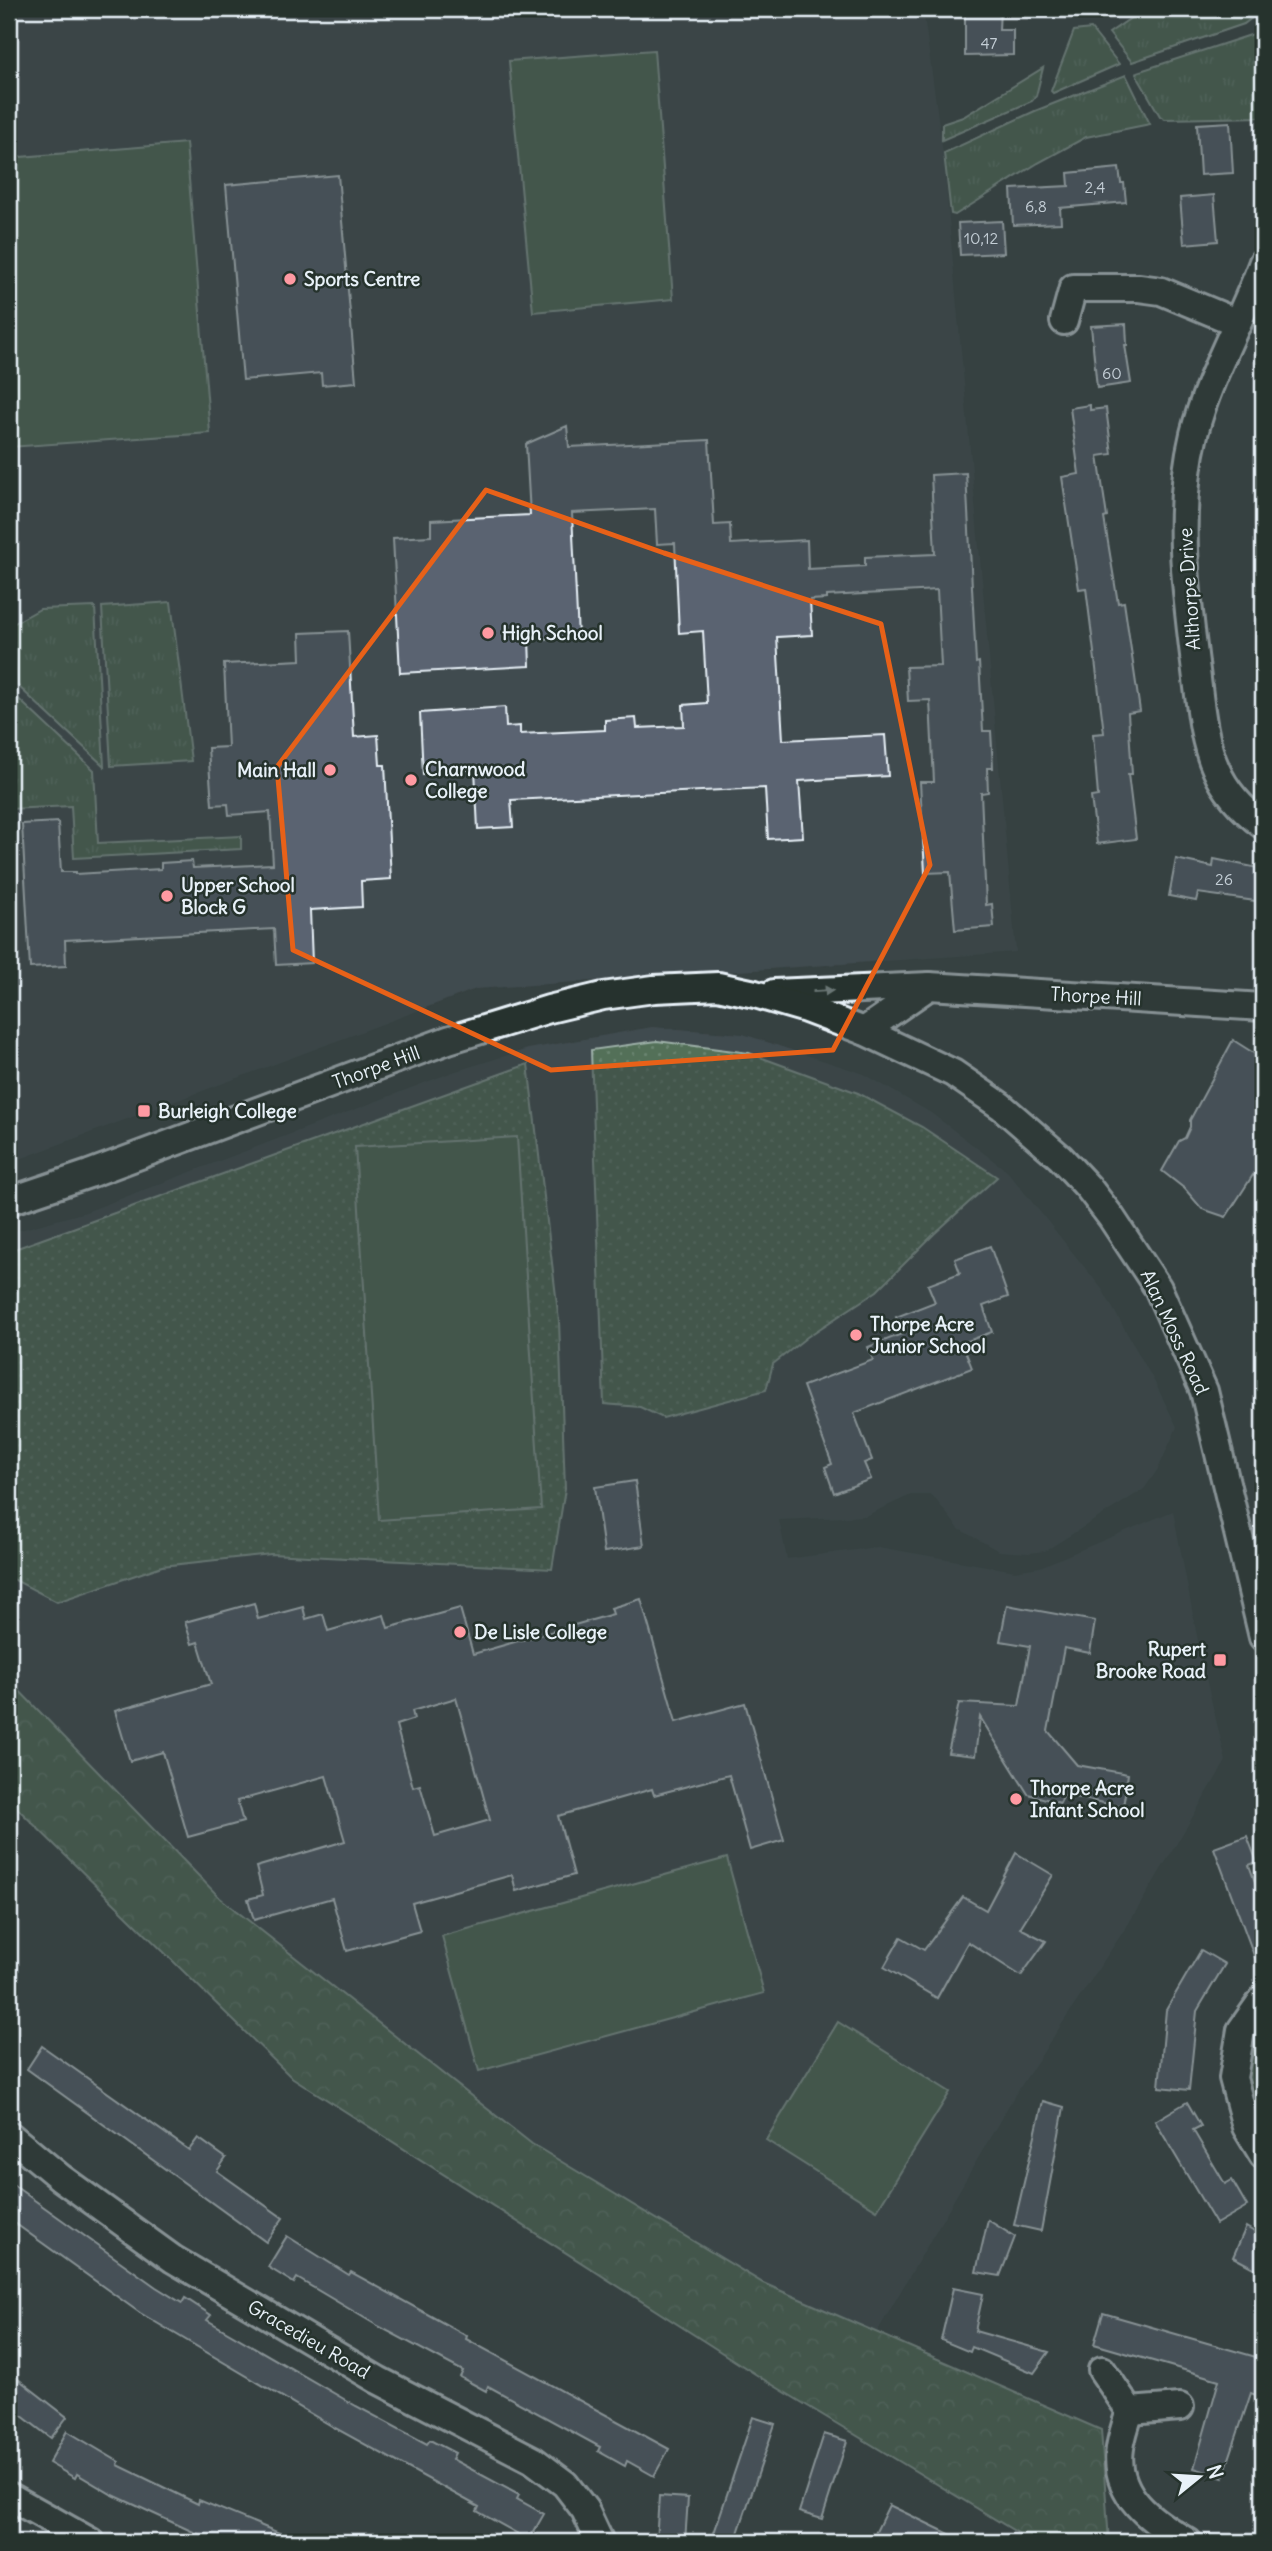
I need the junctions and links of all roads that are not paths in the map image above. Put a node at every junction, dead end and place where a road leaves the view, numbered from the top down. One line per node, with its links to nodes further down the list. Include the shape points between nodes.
1 (1263, 262): 3 (street, Althorpe Drive)
2 (1064, 321): 3 (street, via 1073,288 1139,288 1161,290)
3 (1238, 323): 4 (street, Althorpe Drive, via 1210,384 1195,432 1187,467 1182,546 1202,714 1215,768 1228,792)
4 (1263, 825)
5 (929, 986): 6 (street, Thorpe Hill, one-way to 5); 7 (street, Thorpe Hill); 8 (street)
6 (755, 994): 8 (street, Thorpe Hill); 9 (street, Thorpe Hill, via 718,986 654,989 549,1009 448,1040)
7 (1263, 1007)
8 (864, 1031): 10 (street, Alan Moss Road, via 953,1073 1001,1106 1074,1172 1137,1254 1158,1288 1204,1391)
9 (9, 1201)
10 (1260, 1609): 11 (street, Alan Moss Road)
11 (1263, 1637)
12 (1263, 1999): 14 (street, via 1241,2030 1233,2078 1246,2127)
13 (9, 2135): 20 (street, Gracedieu Road, via 173,2259 378,2379 533,2460 565,2484 585,2510)
14 (1263, 2155)
15 (1101, 2371): 17 (street)
16 (1180, 2407): 17 (street)
17 (1130, 2410): 21 (street, via 1120,2449 1121,2471 1133,2502 1158,2525)
18 (9, 2496): 19 (street)
19 (92, 2542)
20 (600, 2542)
21 (1188, 2542)

